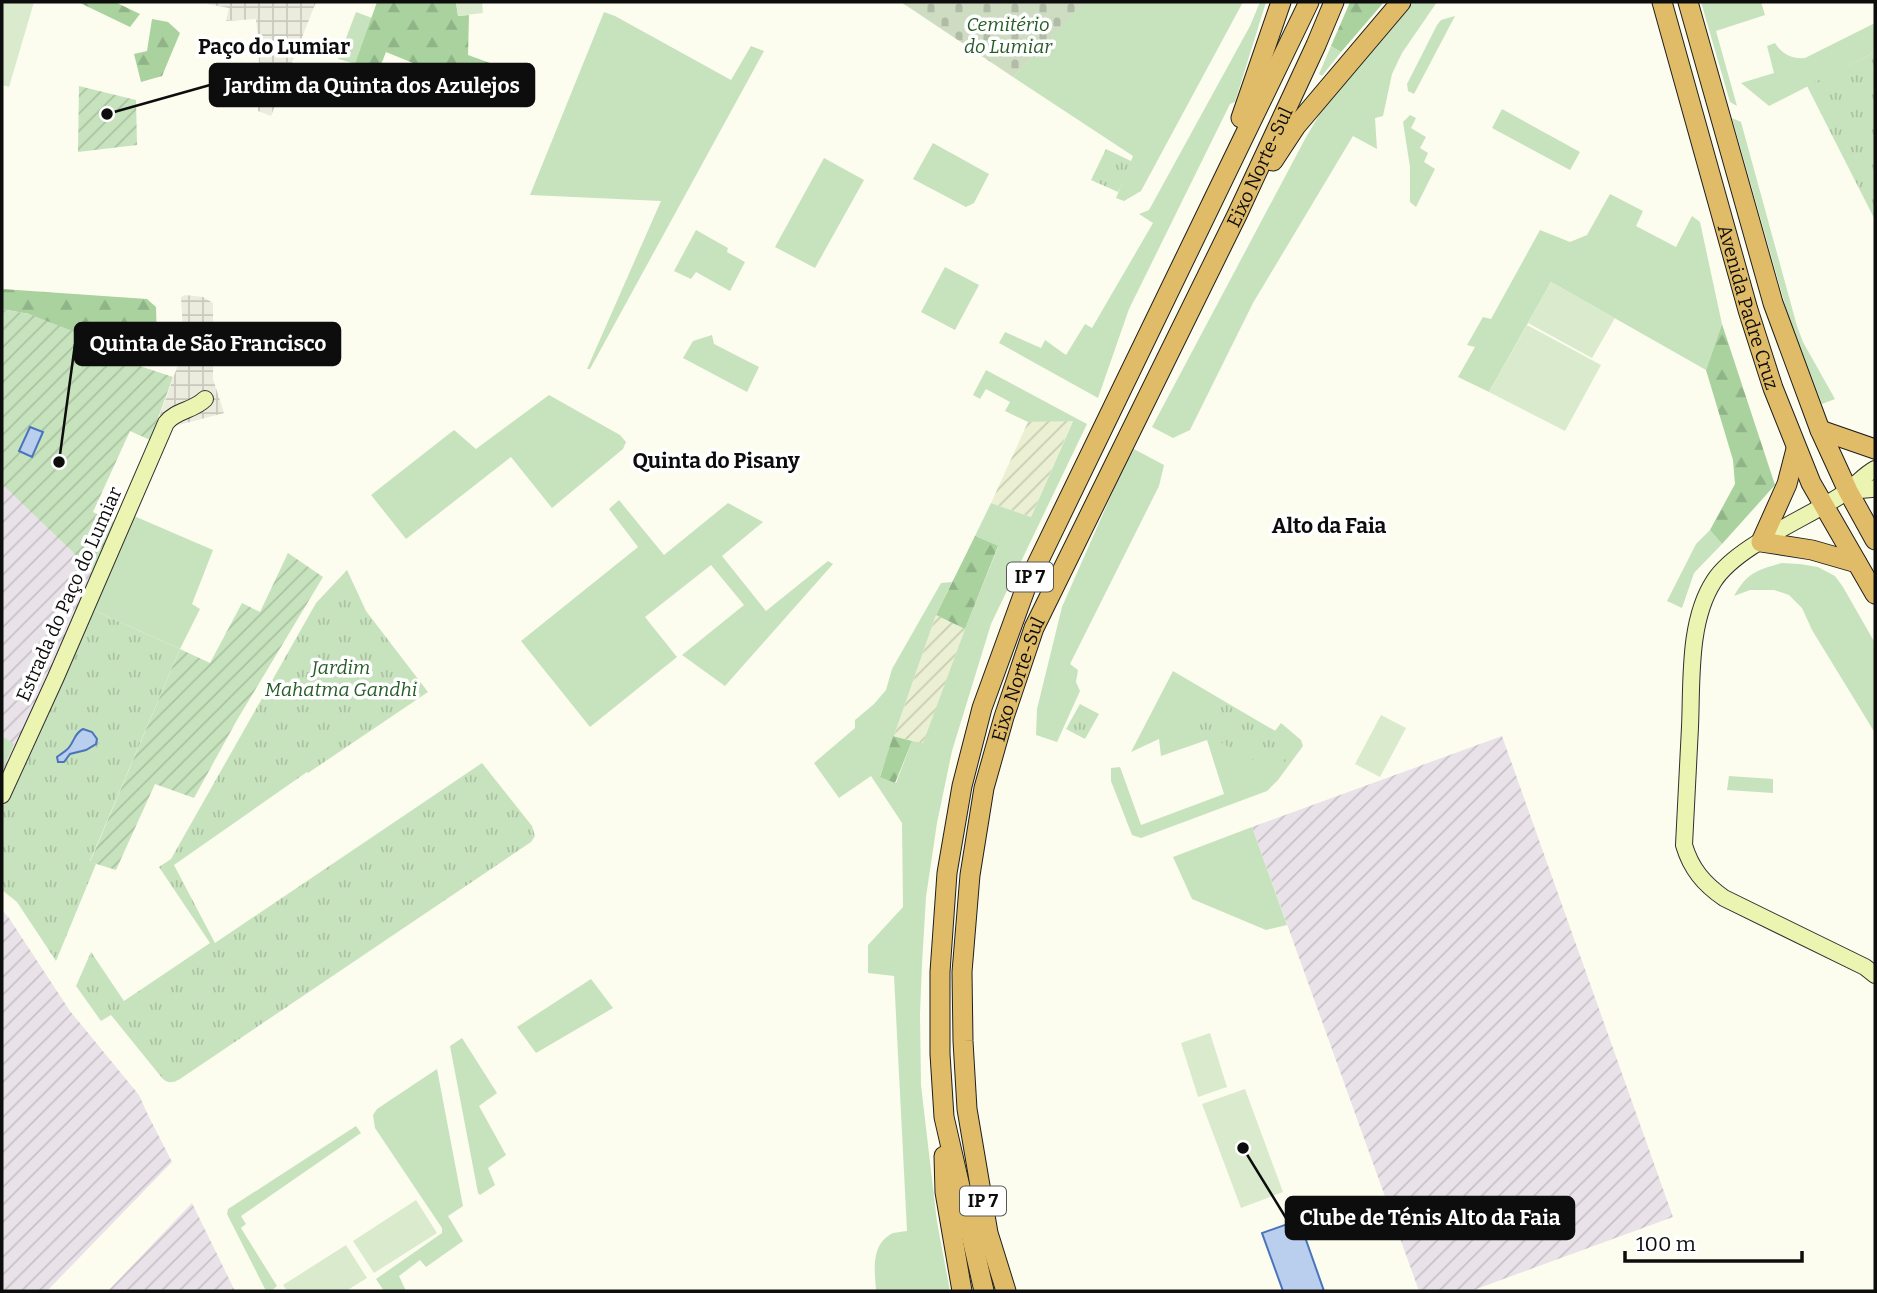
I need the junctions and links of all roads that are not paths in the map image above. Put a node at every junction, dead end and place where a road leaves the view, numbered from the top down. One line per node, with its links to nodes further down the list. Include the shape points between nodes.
1 (1281, 2): 9 (highway, via 1243,115 1213,184)
2 (1310, 2): 9 (highway, Eixo Norte-Sul / IP 7)
3 (1334, 2): 10 (highway, Eixo Norte-Sul / IP 7)
4 (1401, 2): 10 (highway, via 1296,126)
5 (1650, 2): 8 (highway)
6 (1662, 2): 8 (highway, Avenida Padre Cruz)
7 (1688, 2): 12 (highway, Avenida Padre Cruz, via 1773,303)
8 (1674, 41): 13 (highway, Avenida Padre Cruz, via 1748,310)
9 (1209, 211): 25 (highway, Eixo Norte-Sul / IP 7, via 1026,587 982,708 947,873 940,972)
10 (1237, 215): 28 (highway, Eixo Norte-Sul / IP 7, via 1034,628 984,788 970,874 962,972 963,1041 967,1109 988,1233)
11 (205, 399): 23 (street, Estrada do Paço do Lumiar, via 166,423)
12 (1820, 430): 14 (highway); 17 (highway, Avenida Padre Cruz)
13 (1796, 449): 18 (highway, Avenida Padre Cruz); 20 (highway, via 1787,484)
14 (1875, 449)
15 (1875, 469): 17 (street)
16 (1875, 488): 17 (street)
17 (1848, 491): 18 (street); 19 (highway, Avenida Padre Cruz)
18 (1823, 505): 20 (street); 21 (highway, Avenida Padre Cruz)
19 (1875, 540)
20 (1762, 542): 21 (highway); 24 (street, via 1715,579 1698,619 1684,845 1709,888)
21 (1857, 563): 22 (highway, Avenida Padre Cruz)
22 (1875, 594)
23 (2, 795)
24 (1875, 975)
25 (944, 1117): 26 (highway, via 945,1192); 27 (highway, Eixo Norte-Sul / IP 7)
26 (962, 1291)
27 (984, 1291)
28 (1006, 1291)

